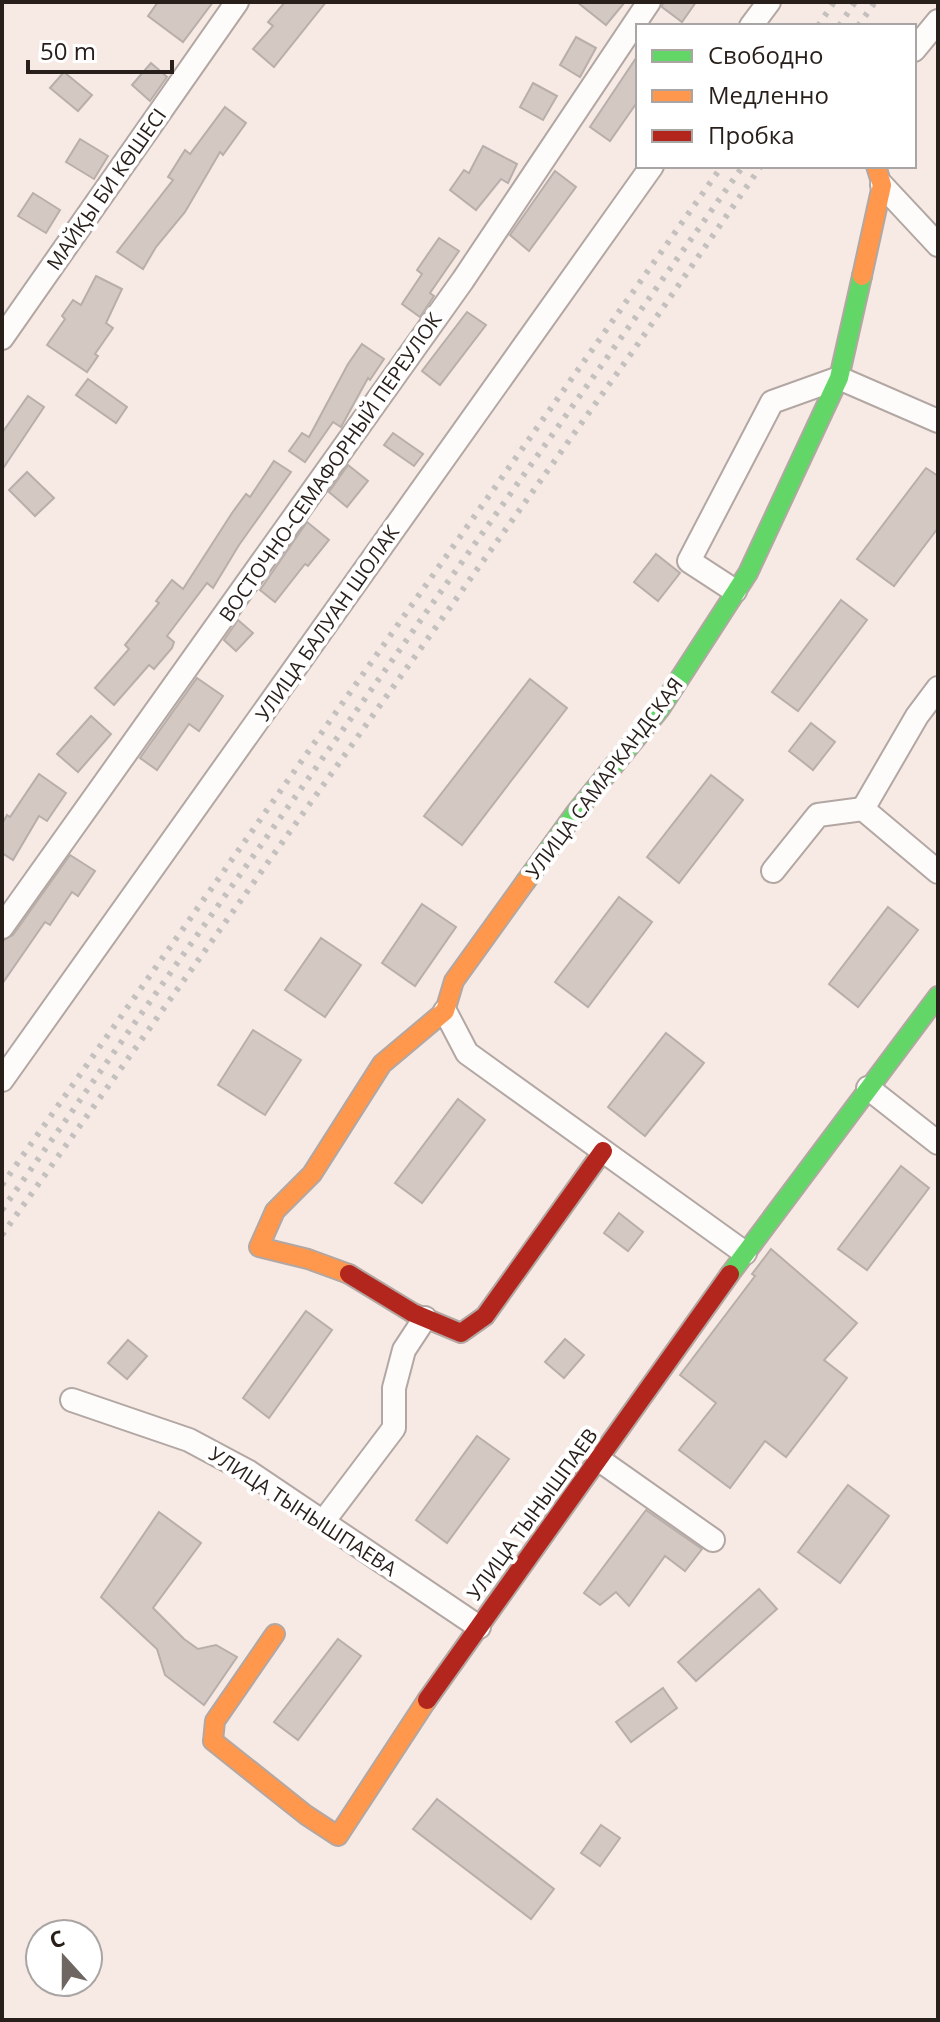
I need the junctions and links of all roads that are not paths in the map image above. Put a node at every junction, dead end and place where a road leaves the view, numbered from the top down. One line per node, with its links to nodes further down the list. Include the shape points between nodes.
1 (237, 2): 10 (street, МАЙҚЫ БИ КӨШЕСІ)
2 (649, 2): 18 (street, ВОСТОЧНО-СЕМАФОРНЫЙ ПЕРЕУЛОК, via 463,280)
3 (769, 2): 5 (street)
4 (938, 21): 6 (street)
5 (752, 24)
6 (916, 48)
7 (651, 168): 21 (street, УЛИЦА БАЛУАН ШОЛАК)
8 (879, 176): 9 (street); 11 (street, УЛИЦА САМАРКАНДСКАЯ)
9 (938, 245)
10 (2, 338)
11 (839, 378): 12 (street); 13 (street, УЛИЦА САМАРКАНДСКАЯ); 13 (street, via 772,402 689,561)
12 (938, 421)
13 (735, 591): 20 (street, УЛИЦА САМАРКАНДСКАЯ, via 660,709 576,812 454,981)
14 (938, 688): 15 (street)
15 (863, 809): 16 (street, via 818,815); 17 (street)
16 (773, 871)
17 (938, 872)
18 (2, 927)
19 (938, 996): 22 (street, УЛИЦА ТЫНЫШПАЕВ)
20 (445, 1011): 24 (street, via 467,1053); 26 (street, УЛИЦА САМАРКАНДСКАЯ, via 382,1064 312,1174 275,1211 259,1247 346,1273)
21 (2, 1080)
22 (868, 1088): 23 (street); 25 (street, УЛИЦА ТЫНЫШПАЕВ)
23 (938, 1143)
24 (603, 1151): 25 (street); 26 (street, via 485,1316 461,1333)
25 (745, 1253): 28 (street, УЛИЦА ТЫНЫШПАЕВ)
26 (425, 1318): 29 (street, via 404,1350 394,1388 394,1428)
27 (72, 1400): 29 (street, УЛИЦА ТЫНЫШПАЕВА, via 189,1440 249,1472)
28 (598, 1459): 30 (street); 31 (street, УЛИЦА ТЫНЫШПАЕВ)
29 (323, 1522): 31 (street, УЛИЦА ТЫНЫШПАЕВА)
30 (713, 1540)
31 (479, 1627): 32 (street, УЛИЦА ТЫНЫШПАЕВ, via 338,1836 213,1741 215,1721)
32 (275, 1634)

